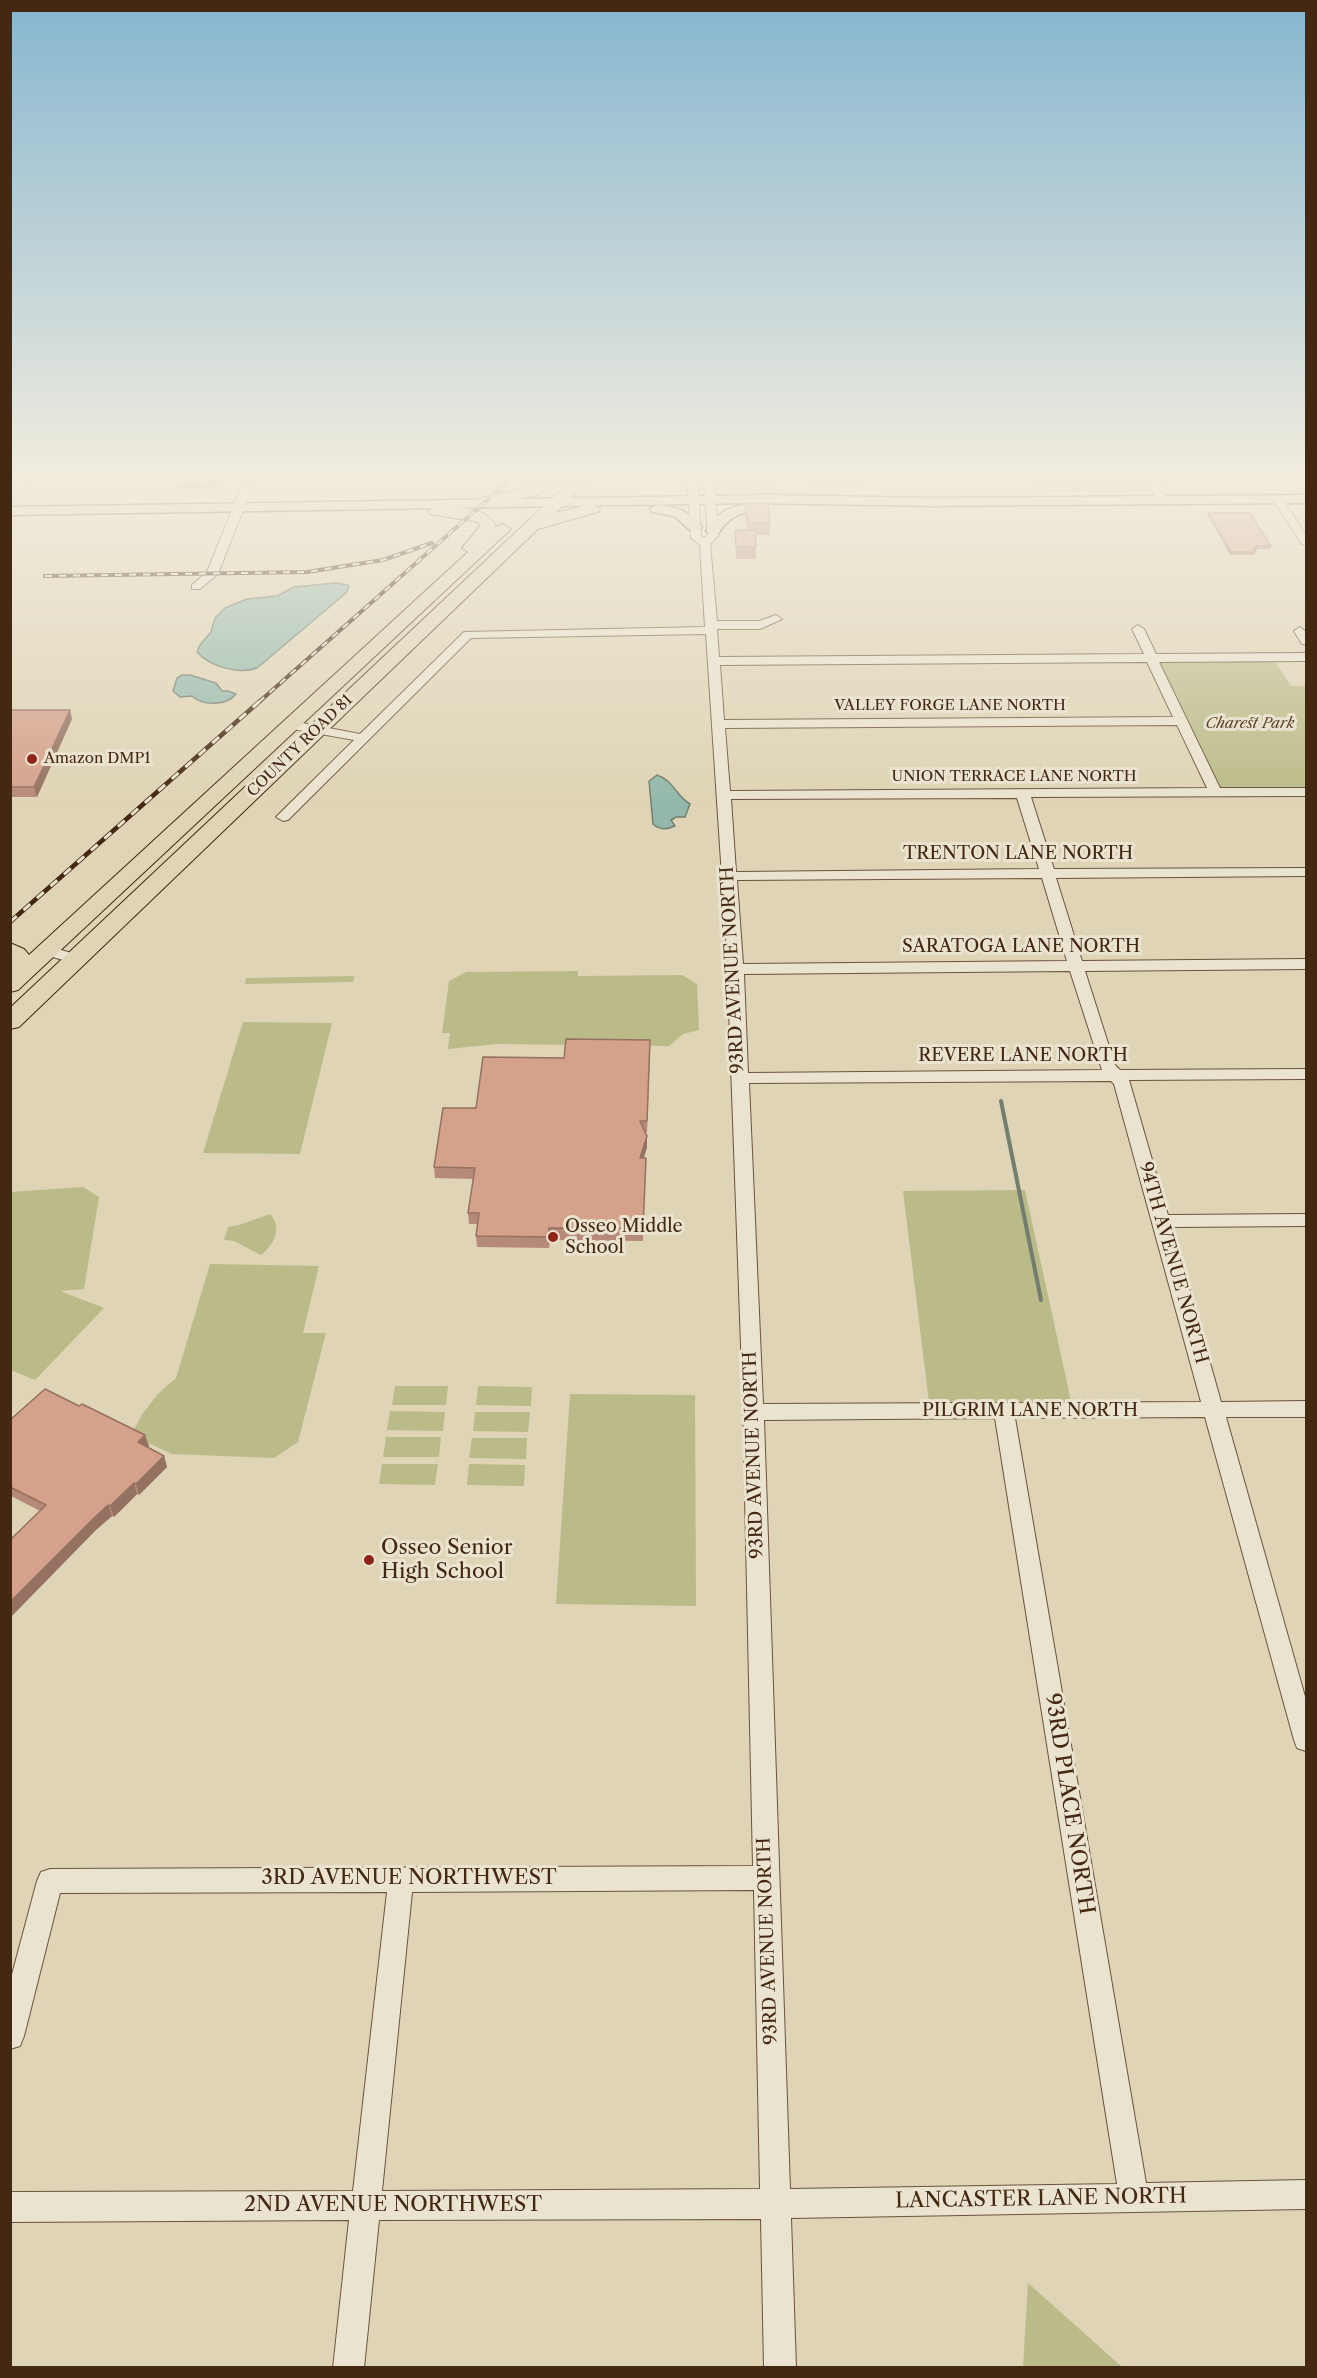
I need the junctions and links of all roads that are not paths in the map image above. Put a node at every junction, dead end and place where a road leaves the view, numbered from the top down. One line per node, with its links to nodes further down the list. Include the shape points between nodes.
1 (202, 582): 6 (street)
2 (443, 582): 7 (highway)
3 (446, 582): 7 (highway, COUNTY ROAD 81)
4 (474, 582): 17 (highway, COUNTY ROAD 81)
5 (708, 582): 9 (street, 93RD AVENUE NORTH)
6 (195, 587)
7 (434, 593): 15 (highway, COUNTY ROAD 81)
8 (776, 620): 9 (street, via 760,625)
9 (711, 628): 13 (street, 93RD AVENUE NORTH); 18 (street, via 468,634)
10 (1138, 630): 12 (street)
11 (1306, 657): 12 (street)
12 (1152, 659): 13 (street); 14 (street)
13 (713, 661): 16 (street, 93RD AVENUE NORTH)
14 (1182, 721): 16 (street, VALLEY FORGE LANE NORTH); 19 (street)
15 (292, 724): 17 (street); 29 (highway, COUNTY ROAD 81)
16 (717, 724): 22 (street, 93RD AVENUE NORTH)
17 (318, 729): 18 (street); 30 (highway, COUNTY ROAD 81)
18 (363, 738): 23 (street)
19 (1215, 792): 20 (street, UNION TERRACE LANE NORTH); 21 (street, UNION TERRACE LANE NORTH)
20 (1306, 792)
21 (1023, 794): 22 (street, UNION TERRACE LANE NORTH); 25 (street, 94TH AVENUE NORTH)
22 (722, 795): 26 (street, 93RD AVENUE NORTH)
23 (283, 817)
24 (1306, 872): 25 (street, TRENTON LANE NORTH)
25 (1048, 874): 26 (street, TRENTON LANE NORTH); 32 (street, 94TH AVENUE NORTH)
26 (729, 876): 33 (street, 93RD AVENUE NORTH)
27 (10, 941): 29 (highway)
28 (10, 950): 34 (highway, via 21,959)
29 (48, 951): 30 (street); 34 (highway, COUNTY ROAD 81)
30 (76, 959): 35 (highway, COUNTY ROAD 81)
31 (1306, 964): 32 (street, SARATOGA LANE NORTH)
32 (1077, 966): 33 (street, SARATOGA LANE NORTH); 37 (street, 94TH AVENUE NORTH, via 1107,1066)
33 (735, 969): 38 (street, 93RD AVENUE NORTH)
34 (10, 984)
35 (10, 1022)
36 (1306, 1074): 37 (street, REVERE LANE NORTH)
37 (1115, 1075): 38 (street, REVERE LANE NORTH); 40 (street, 94TH AVENUE NORTH, via 1122,1083)
38 (740, 1078): 43 (street, 93RD AVENUE NORTH)
39 (1306, 1220): 40 (street)
40 (1161, 1221): 42 (street, 94TH AVENUE NORTH)
41 (1306, 1409): 42 (street, PILGRIM LANE NORTH)
42 (1214, 1410): 44 (street, PILGRIM LANE NORTH); 45 (street, 94TH AVENUE NORTH)
43 (753, 1412): 44 (street, PILGRIM LANE NORTH); 47 (street, 93RD AVENUE NORTH)
44 (1005, 1412): 50 (street, 93RD PLACE NORTH)
45 (1306, 1740)
46 (401, 1878): 47 (street, 3RD AVENUE NORTHWEST); 48 (street, 3RD AVENUE NORTHWEST, via 50,1881); 52 (street)
47 (767, 1878): 51 (street, 93RD AVENUE NORTH)
48 (10, 2036)
49 (1306, 2195): 50 (street, LANCASTER LANE NORTH)
50 (1134, 2197): 51 (street, LANCASTER LANE NORTH)
51 (776, 2204): 52 (street, 2ND AVENUE NORTHWEST); 55 (street, 93RD AVENUE NORTH)
52 (365, 2205): 53 (street, 2ND AVENUE NORTHWEST); 54 (street)
53 (10, 2207)
54 (348, 2367)
55 (780, 2367)

